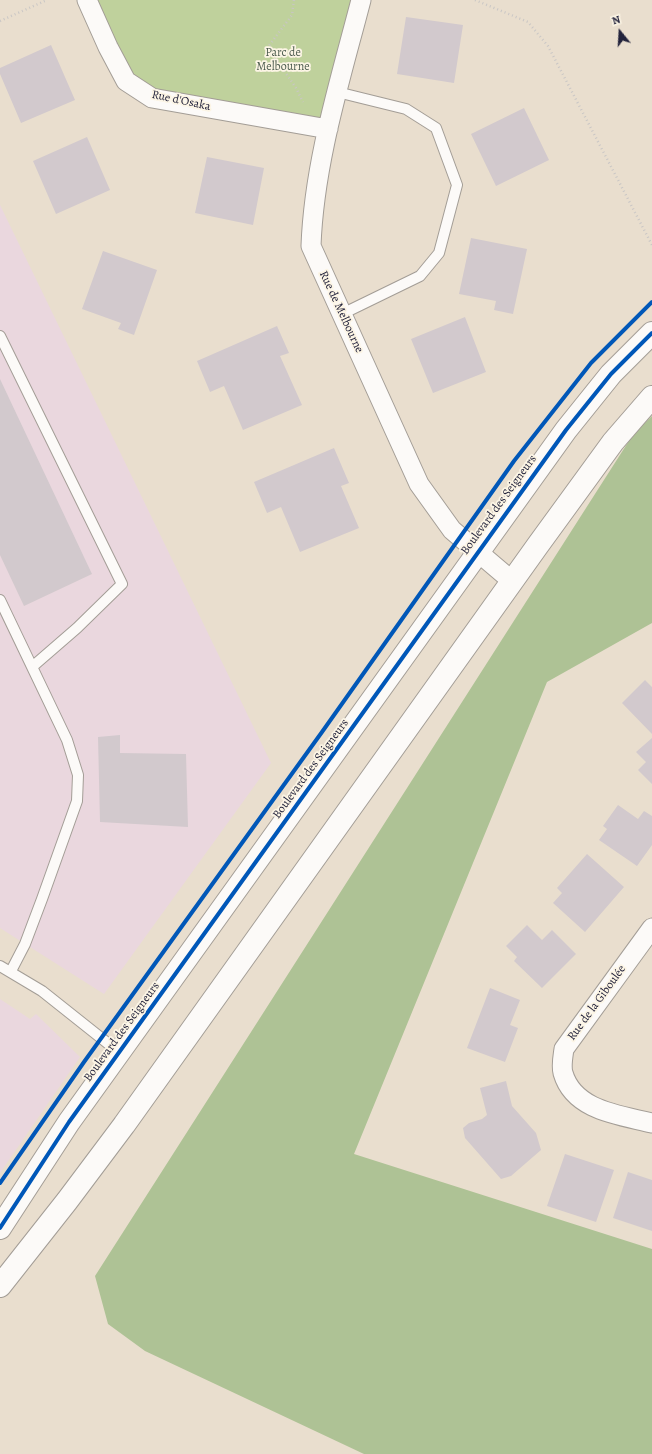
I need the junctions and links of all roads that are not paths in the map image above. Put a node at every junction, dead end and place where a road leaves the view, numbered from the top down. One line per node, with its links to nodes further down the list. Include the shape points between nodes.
1 (87, 0): 4 (street, Rue d'Osaka, via 108,48 126,80 152,98)
2 (360, 0): 3 (street, Rue de Melbourne)
3 (337, 92): 4 (street, Rue de Melbourne); 5 (lane, via 406,109 436,128 457,185 439,253 420,276)
4 (321, 127): 5 (street, Rue de Melbourne, via 311,246)
5 (342, 314): 9 (street, Rue de Melbourne, via 420,484 452,530)
6 (652, 333): 9 (street, Boulevard des Seigneurs, via 616,368 590,399)
7 (0, 336): 12 (lane, via 122,584)
8 (652, 397): 10 (street, via 613,442)
9 (478, 553): 10 (street, Rue de Melbourne); 16 (street, Boulevard des Seigneurs)
10 (512, 581): 19 (street, via 124,1125)
11 (0, 600): 12 (lane)
12 (32, 667): 15 (lane, via 66,740 78,775 76,801 25,944)
13 (652, 928): 17 (street, Rue de la Giboulée, via 564,1048 563,1072 572,1092 593,1107)
14 (0, 966): 15 (lane)
15 (11, 971): 16 (lane, via 42,991)
16 (120, 1053): 18 (street, Boulevard des Seigneurs, via 64,1129)
17 (652, 1123)
18 (0, 1228)
19 (0, 1286)

